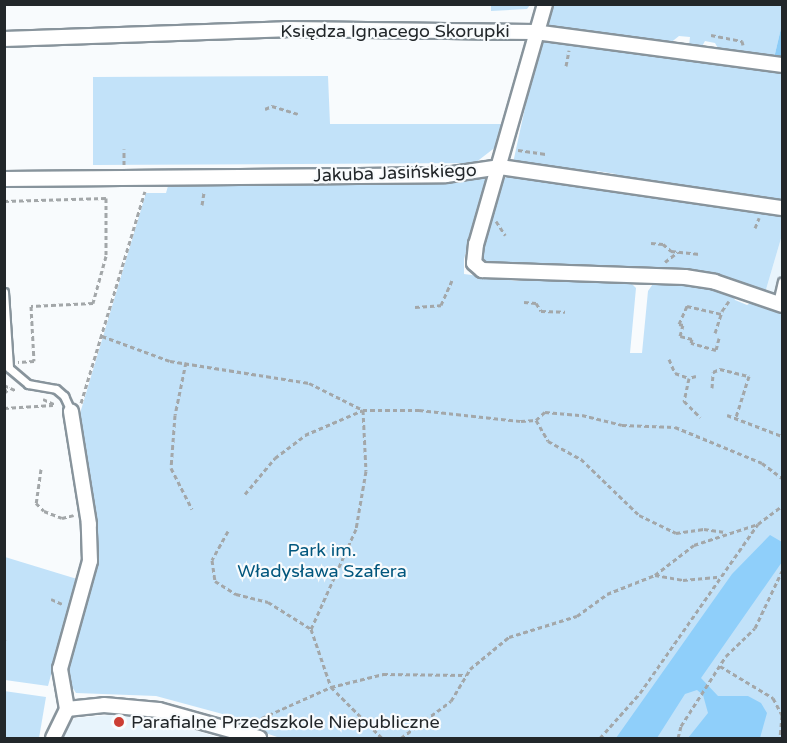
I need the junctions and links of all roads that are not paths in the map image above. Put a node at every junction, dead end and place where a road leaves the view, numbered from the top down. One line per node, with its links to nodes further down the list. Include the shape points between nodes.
1 (545, 4): 2 (street)
2 (535, 32): 3 (street, Księdza Ignacego Skorupki, via 286,29); 4 (street, Księdza Ignacego Skorupki); 5 (street)
3 (4, 39)
4 (783, 65)
5 (500, 167): 6 (street, Jakuba Jasińskiego, via 446,175); 7 (street, Jakuba Jasińskiego); 10 (street, via 474,254 474,263 482,270 685,277 715,282)
6 (4, 180)
7 (783, 208)
8 (783, 282): 10 (lane)
9 (4, 292): 11 (lane, via 9,368 28,384 56,389 64,396)
10 (780, 304)
11 (69, 414): 12 (street, via 87,513 90,561 60,669)
12 (67, 709): 13 (street); 14 (street, via 104,705 159,710)
13 (53, 738)
14 (259, 738)

